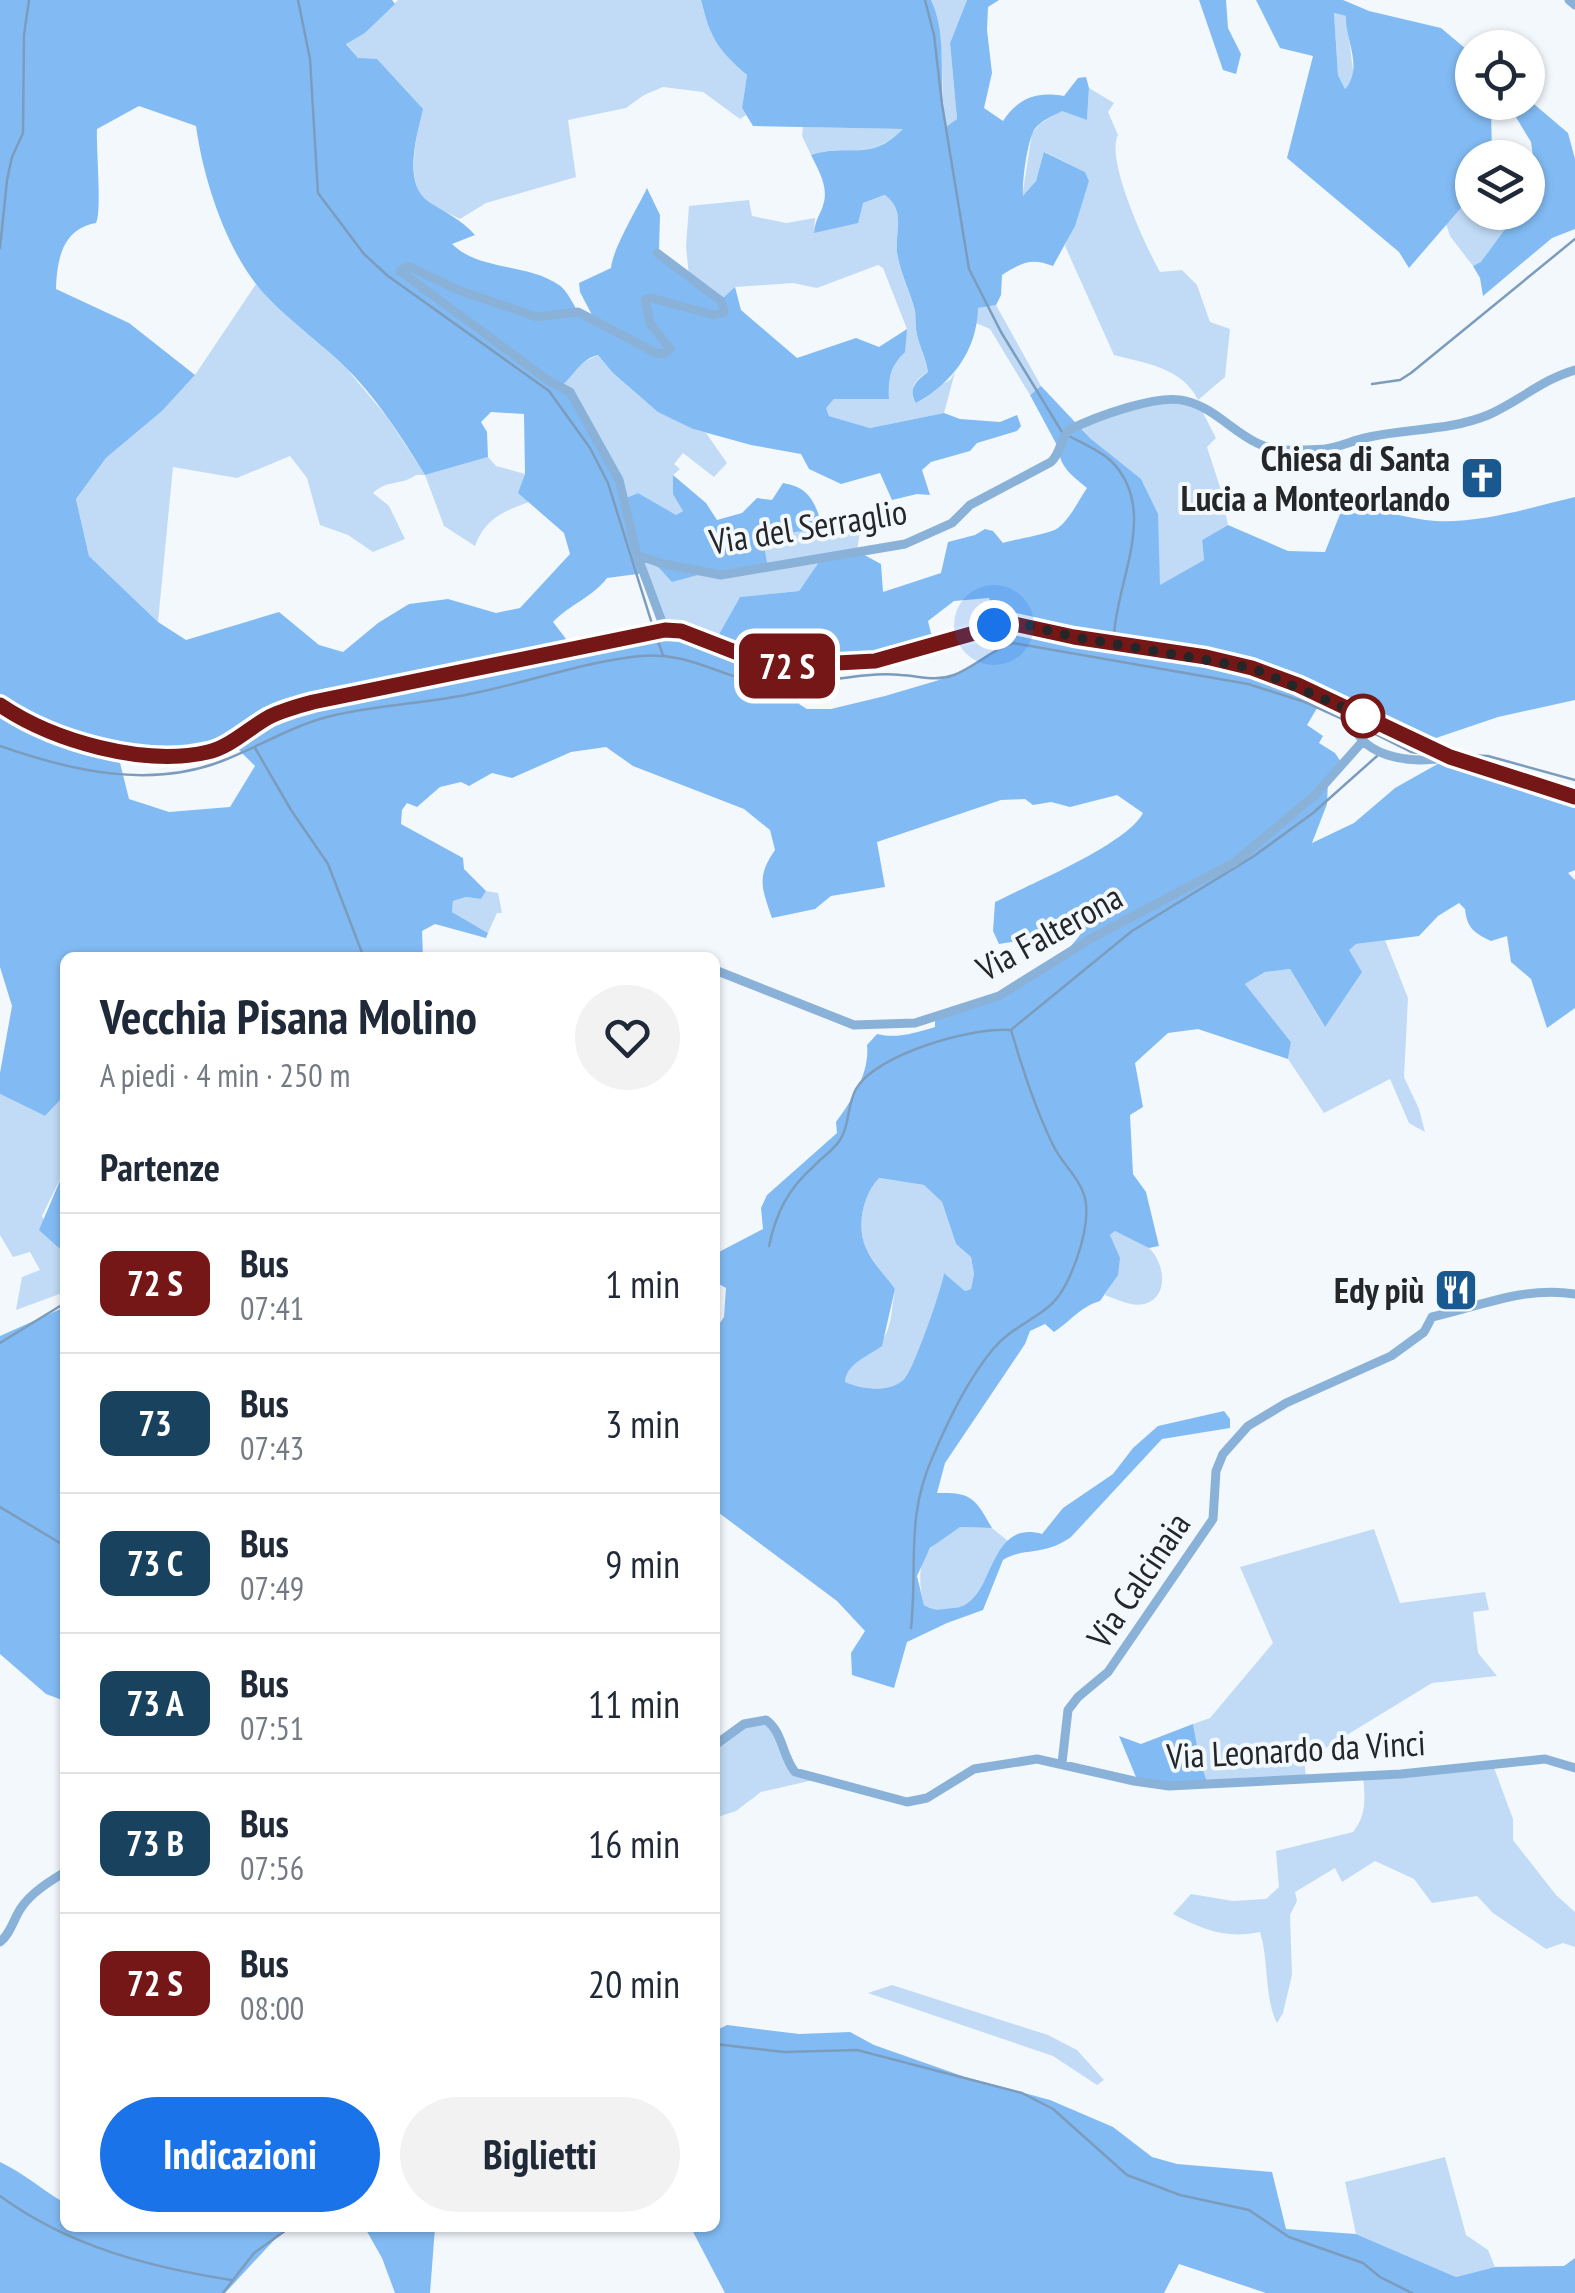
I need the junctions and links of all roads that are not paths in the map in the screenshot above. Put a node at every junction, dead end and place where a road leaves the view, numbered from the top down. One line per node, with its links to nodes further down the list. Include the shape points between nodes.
1 (1568, 0): 2 (street)
2 (1575, 4)
3 (657, 252): 5 (street, via 721,301 724,312 645,300 650,323 670,349 664,354 578,312 537,317 408,266 400,271 570,392 619,480)
4 (1575, 370): 5 (street, Via del Serraglio, via 1450,428 1325,448 1262,446 1200,407 1158,400 1066,434 1051,462 906,544 721,576)
5 (637, 555): 6 (street)
6 (665, 630): 7 (main road, via 313,702 268,718 210,752 116,751 50,734); 8 (main road, via 761,662 797,666 875,661 1010,623 1252,668)
7 (0, 704)
8 (1350, 710): 9 (street); 10 (main road)
9 (1362, 741): 10 (street, via 1404,760); 12 (street, Via Falterona, via 1314,796 1235,862 999,996 914,1022 854,1026)
10 (1450, 757): 11 (main road)
11 (1575, 797)
12 (720, 972)
13 (1575, 1294): 15 (street, Via Calcinaia, via 1518,1293 1432,1316 1424,1332 1391,1356 1248,1426 1216,1471 1213,1520 1108,1672 1068,1710)
14 (720, 1741): 15 (street, Via Leonardo da Vinci, via 744,1724 766,1720 796,1772 907,1802 927,1798 974,1768 1038,1759)
15 (1062, 1763): 16 (street, Via Leonardo da Vinci, via 1168,1786 1545,1759)
16 (1575, 1768)
17 (60, 1875): 18 (street, via 22,1906)
18 (0, 1942)

